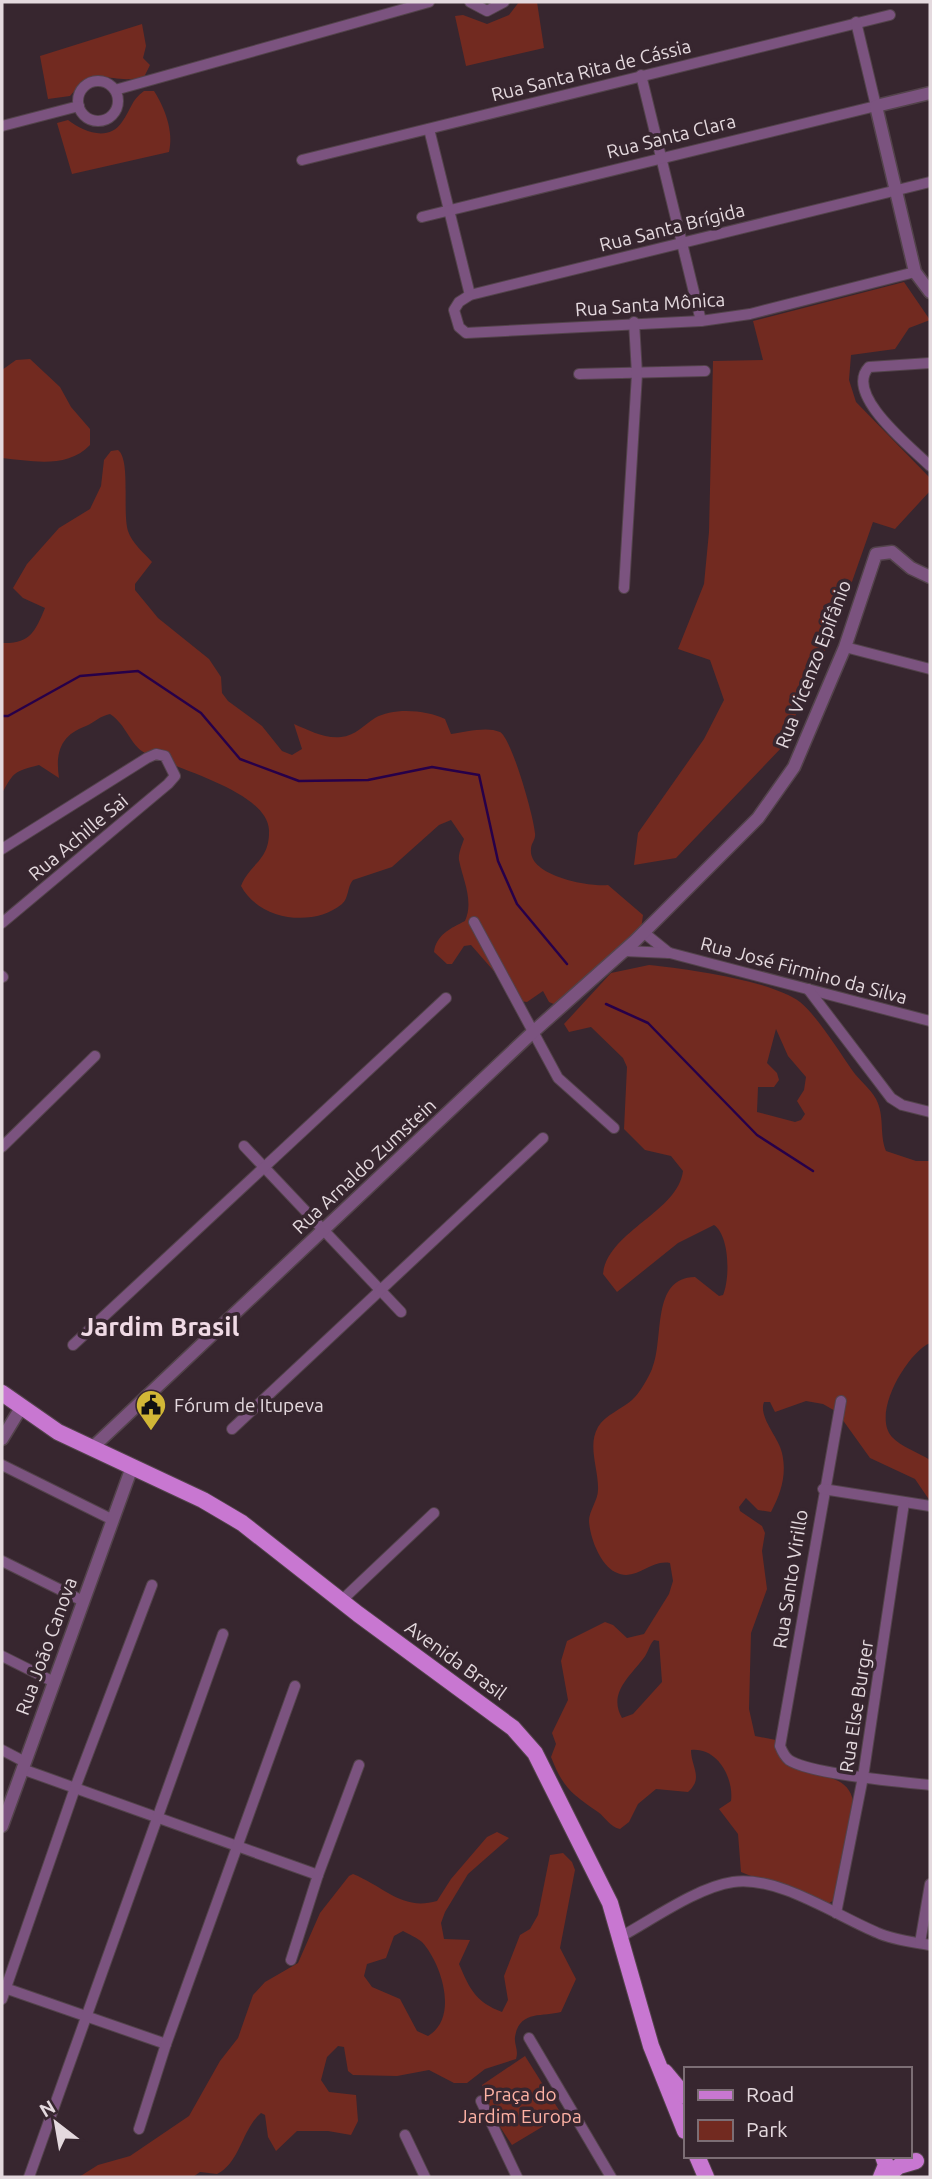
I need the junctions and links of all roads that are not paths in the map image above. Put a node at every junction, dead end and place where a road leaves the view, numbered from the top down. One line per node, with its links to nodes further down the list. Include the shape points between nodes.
1 (429, 2): 7 (street)
2 (470, 2): 3 (street, via 487,11)
3 (504, 2)
4 (890, 15): 5 (street, Rua Santa Rita de Cássia)
5 (856, 22): 6 (street, Rua Santa Rita de Cássia); 10 (street)
6 (641, 75): 12 (street, Rua Santa Rita de Cássia); 13 (street)
7 (115, 90): 9 (street, via 93,81 80,92); 9 (street, via 118,106 104,120 91,120)
8 (930, 93): 10 (street, Rua Santa Clara)
9 (79, 106): 11 (street)
10 (876, 106): 13 (street, Rua Santa Clara); 16 (street)
11 (2, 126)
12 (429, 129): 14 (street, Rua Santa Rita de Cássia); 17 (street)
13 (662, 159): 17 (street, Rua Santa Clara); 19 (street)
14 (302, 160)
15 (930, 182): 16 (street, Rua Santa Brígida)
16 (896, 189): 19 (street, Rua Santa Brígida); 20 (street)
17 (449, 211): 18 (street, Rua Santa Clara); 22 (street)
18 (422, 217)
19 (682, 242): 22 (street, Rua Santa Brígida); 23 (street)
20 (915, 271): 21 (street); 23 (street, Rua Santa Mônica, via 750,314)
21 (930, 292)
22 (470, 295): 24 (street, Rua Santa Mônica, via 454,310 466,333)
23 (701, 321): 24 (street, Rua Santa Mônica)
24 (634, 323): 27 (street)
25 (930, 363): 29 (street, via 869,367 863,393)
26 (705, 371): 27 (street)
27 (637, 373): 28 (street); 31 (street)
28 (579, 374)
29 (930, 466)
30 (930, 577): 32 (street, Rua Vicenzo Epifânio, via 892,552 880,551 873,558)
31 (625, 588)
32 (845, 647): 33 (street); 35 (street, Rua Vicenzo Epifânio, via 794,767 776,795 752,825)
33 (930, 668)
34 (2, 849): 37 (street, Rua Achille Sai, via 156,754 165,756 175,776)
35 (663, 912): 38 (street, Rua Arnaldo Zumstein)
36 (474, 922): 44 (street)
37 (2, 923)
38 (643, 932): 39 (street, Rua Arnaldo Zumstein); 40 (street, Rua José Firmino da Silva)
39 (625, 951): 40 (street, Rua José Firmino da Silva); 44 (street, Rua Arnaldo Zumstein)
40 (670, 953): 41 (street, Rua José Firmino da Silva)
41 (808, 989): 43 (street, Rua José Firmino da Silva); 46 (street, via 891,1098)
42 (446, 998): 51 (street)
43 (930, 1021)
44 (534, 1032): 47 (street, via 558,1077); 52 (street, Rua Arnaldo Zumstein)
45 (95, 1056): 50 (street)
46 (930, 1112)
47 (614, 1128)
48 (543, 1138): 53 (street)
49 (244, 1146): 51 (street)
50 (2, 1147)
51 (266, 1168): 52 (street); 55 (street)
52 (324, 1229): 53 (street); 61 (street, Rua Arnaldo Zumstein)
53 (380, 1290): 54 (street); 59 (street)
54 (401, 1312)
55 (72, 1345)
56 (2, 1392): 58 (main road, Avenida Brasil)
57 (841, 1401): 64 (street, Rua Santo Virillo)
58 (22, 1406): 60 (street); 61 (main road, Avenida Brasil, via 58,1432)
59 (232, 1429)
60 (2, 1439)
61 (92, 1448): 63 (main road, Avenida Brasil)
62 (2, 1465): 68 (street)
63 (132, 1467): 68 (street, Rua João Canova); 72 (main road, Avenida Brasil, via 242,1523)
64 (823, 1489): 65 (street); 80 (street, Rua Santo Virillo, via 780,1746 789,1760)
65 (904, 1503): 66 (street); 80 (street, Rua Else Burger)
66 (930, 1506)
67 (435, 1513): 72 (street)
68 (113, 1520): 71 (street, Rua João Canova)
69 (2, 1561): 71 (street)
70 (152, 1585): 82 (street)
71 (83, 1601): 75 (street, Rua João Canova)
72 (341, 1601): 89 (main road, Avenida Brasil, via 513,1728 535,1753 580,1839)
73 (223, 1634): 83 (street)
74 (2, 1656): 75 (street)
75 (54, 1682): 78 (street, Rua João Canova)
76 (295, 1686): 85 (street)
77 (2, 1750): 78 (street)
78 (24, 1765): 82 (street); 84 (street, Rua João Canova)
79 (359, 1765): 86 (street)
80 (863, 1777): 81 (street); 88 (street, Rua Else Burger)
81 (930, 1785)
82 (75, 1788): 83 (street); 92 (street)
83 (157, 1817): 85 (street); 94 (street)
84 (2, 1826)
85 (237, 1846): 86 (street); 96 (street)
86 (318, 1875): 91 (street)
87 (930, 1884): 90 (street)
88 (836, 1913): 89 (street, via 764,1883 730,1882); 90 (street, via 881,1935)
89 (622, 1936): 97 (main road, Avenida Brasil)
90 (925, 1944)
91 (291, 1960)
92 (4, 1987): 93 (street); 94 (street)
93 (2, 1999)
94 (87, 2017): 96 (street); 107 (street)
95 (528, 2038): 110 (street)
96 (166, 2044): 101 (street)
97 (650, 2046): 98 (main road); 99 (main road); 102 (main road, Avenida Brasil)
98 (684, 2083)
99 (684, 2095)
100 (481, 2101): 109 (street)
101 (139, 2129)
102 (684, 2129)
103 (405, 2135): 108 (street)
104 (698, 2158): 111 (main road)
105 (884, 2158): 112 (main road)
106 (916, 2160): 112 (main road)
107 (29, 2177)
108 (425, 2177)
109 (517, 2177)
110 (611, 2177)
111 (706, 2177)
112 (884, 2177)

